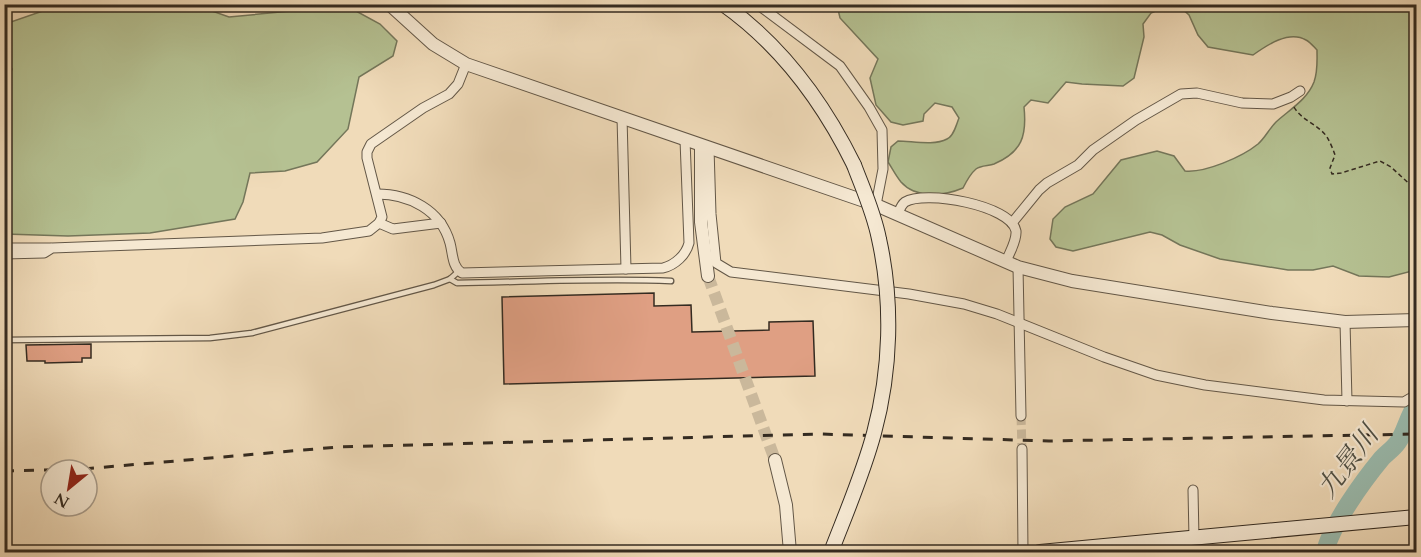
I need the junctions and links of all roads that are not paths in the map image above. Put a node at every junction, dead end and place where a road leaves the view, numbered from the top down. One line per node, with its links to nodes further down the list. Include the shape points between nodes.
1 (389, 4): 4 (street, via 433,44)
2 (723, 4): 41 (main road, bridge, via 765,39 803,80 832,122 854,165 879,238 887,294 884,387 859,480)
3 (757, 4): 10 (street, via 840,66 869,107 882,130 883,169)
4 (466, 64): 6 (street); 9 (street, via 449,94 368,148)
5 (1300, 91): 14 (street, via 1273,104 1181,94 1136,120 1078,165 1047,183)
6 (622, 117): 7 (street); 20 (street)
7 (686, 140): 8 (street); 20 (street, via 688,248 668,267)
8 (705, 147): 10 (street); 22 (street, via 701,222); 27 (street, via 716,263 731,272 909,294 964,304)
9 (376, 194): 12 (street); 13 (street, via 414,201)
10 (876, 205): 11 (street)
11 (898, 214): 14 (street, via 902,205 911,200 962,200 986,207); 18 (street)
12 (380, 223): 13 (street, via 393,229); 16 (street, via 369,231 322,238)
13 (441, 223): 21 (street)
14 (1012, 223): 18 (street, via 1016,234)
15 (4, 248): 16 (street)
16 (52, 248): 17 (street, via 44,253)
17 (4, 254)
18 (1006, 262): 19 (street)
19 (1018, 267): 26 (street, via 1072,281); 27 (street)
20 (626, 269): 21 (street, via 466,274)
21 (459, 271): 23 (lane)
22 (708, 276)
23 (450, 279): 24 (lane, via 457,283); 28 (lane, via 252,333 210,338)
24 (670, 281)
25 (1416, 320): 26 (street)
26 (1345, 322): 30 (street)
27 (1019, 323): 30 (street, via 1169,379); 31 (street)
28 (4, 340)
29 (1416, 395): 30 (street, via 1404,402)
30 (1347, 401)
31 (1021, 416)
32 (1023, 449): 42 (street)
33 (775, 460): 40 (street, via 786,505)
34 (1193, 490): 37 (street)
35 (1416, 517): 37 (main road)
36 (4, 535): 39 (street)
37 (1194, 538): 38 (main road)
38 (1139, 548): 43 (main road)
39 (6, 552)
40 (790, 552)
41 (831, 552)
42 (1023, 552)
43 (1040, 552)

